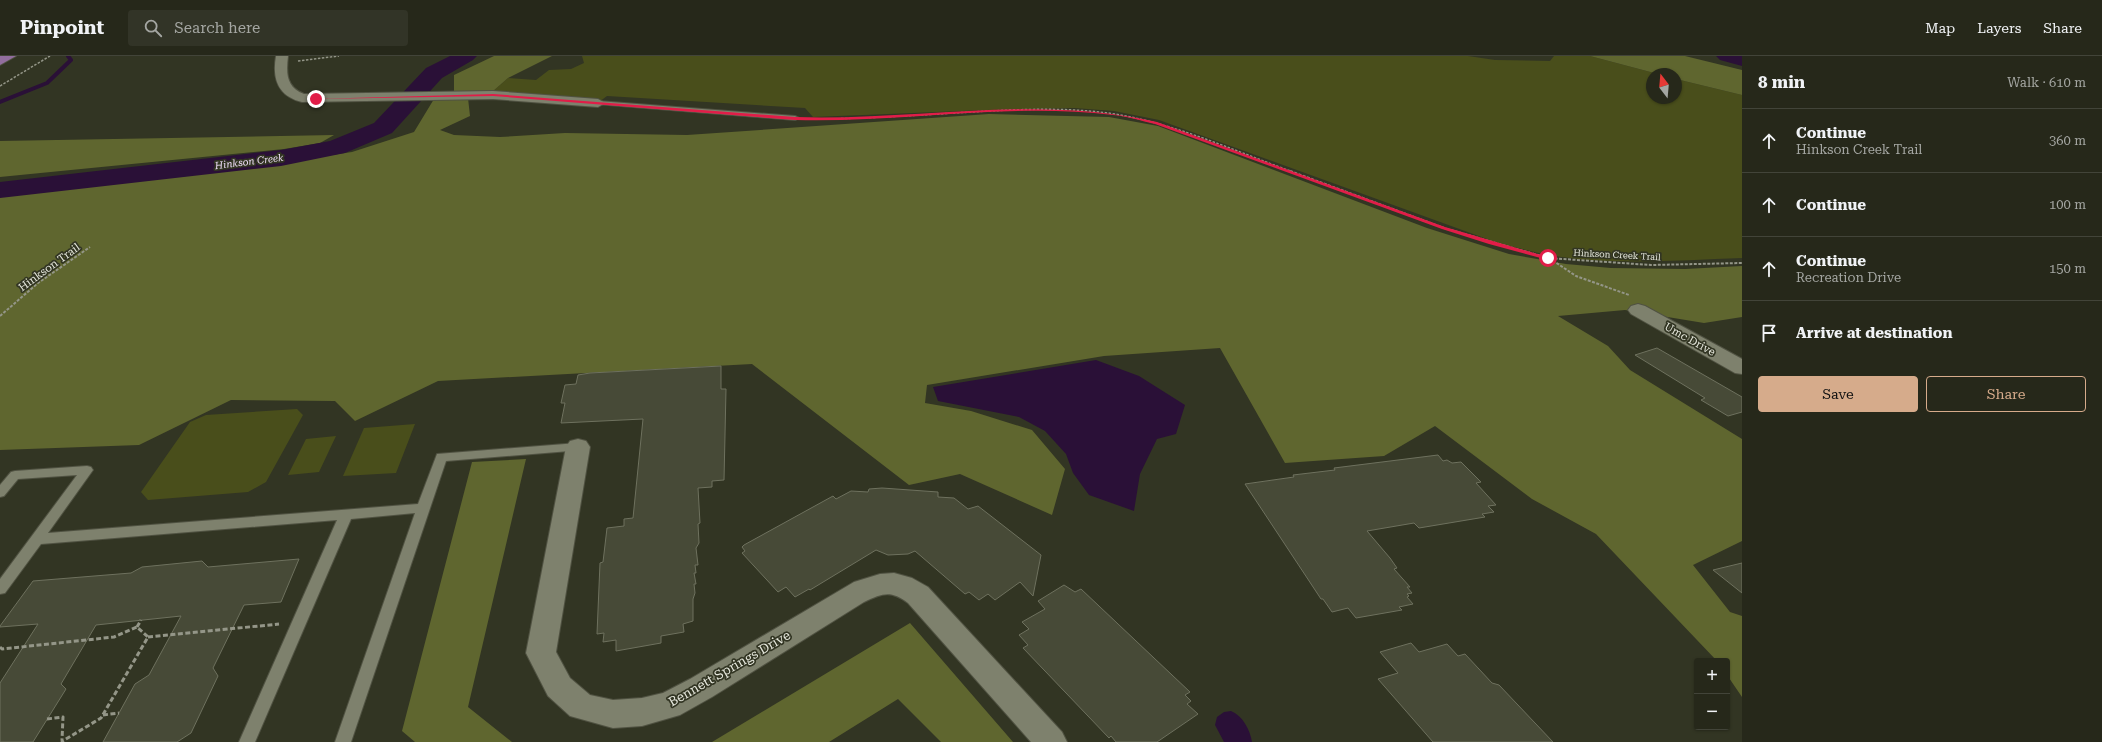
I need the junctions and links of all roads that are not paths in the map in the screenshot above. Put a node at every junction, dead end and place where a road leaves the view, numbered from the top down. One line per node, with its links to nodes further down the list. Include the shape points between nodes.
1 (10, 56): 3 (main road)
2 (281, 59): 4 (street, via 282,82 290,95 302,98 472,95)
3 (0, 61)
4 (598, 103): 5 (lane)
5 (795, 118)
6 (1638, 310): 7 (street, Umc Drive)
7 (1742, 368)
8 (578, 447): 10 (lane, via 441,457); 16 (street, Bennett Springs Drive, via 542,653 559,687 581,706 613,714 642,712 669,705 854,594 872,585 889,582 907,586 918,596)
9 (0, 494): 12 (lane, via 15,475 87,470)
10 (423, 508): 11 (lane); 15 (lane)
11 (346, 515): 12 (lane); 14 (lane)
12 (37, 539): 13 (lane)
13 (0, 589)
14 (247, 742)
15 (343, 742)
16 (1051, 742)

